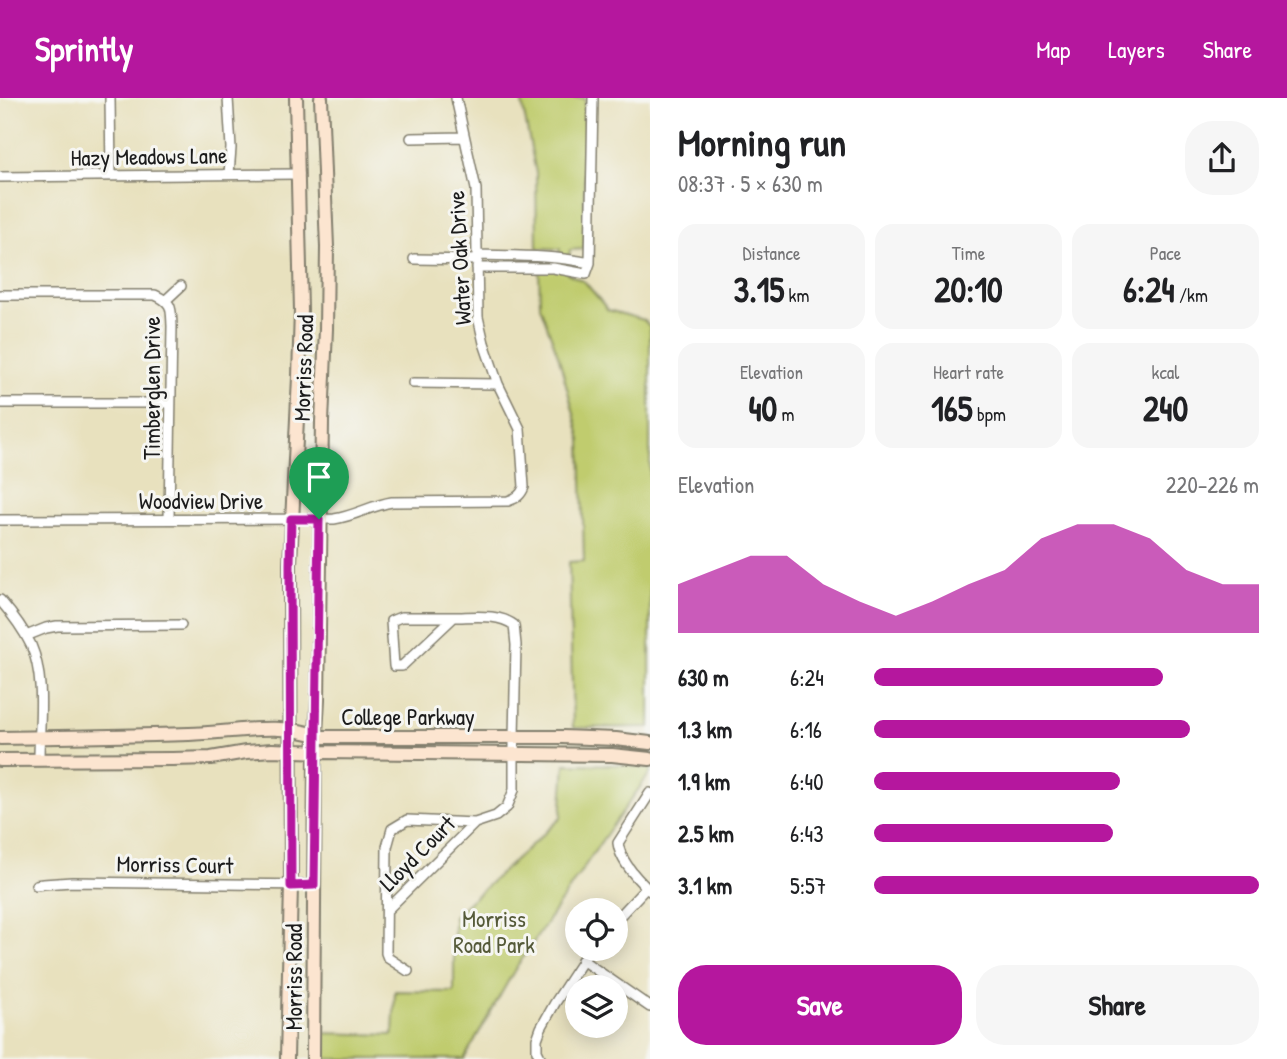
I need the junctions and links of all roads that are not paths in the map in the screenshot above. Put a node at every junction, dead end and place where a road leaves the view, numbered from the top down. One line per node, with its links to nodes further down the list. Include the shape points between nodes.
1 (110, 98): 11 (street)
2 (229, 98): 9 (street)
3 (296, 98): 10 (main road, Morriss Road)
4 (321, 98): 25 (main road, Morriss Road, via 327,247)
5 (456, 98): 7 (street, Water Oak Drive)
6 (593, 98): 14 (street, via 590,263 586,274)
7 (464, 137): 8 (street); 14 (street, Water Oak Drive, via 476,189)
8 (411, 138)
9 (229, 174): 10 (street, Hazy Meadows Lane); 11 (street, Hazy Meadows Lane)
10 (299, 174): 24 (main road, Morriss Road, via 301,310)
11 (111, 175): 12 (street, Hazy Meadows Lane)
12 (0, 177)
13 (414, 258): 14 (street)
14 (478, 261): 19 (street, Water Oak Drive, via 480,331)
15 (181, 286): 17 (street)
16 (0, 295): 17 (street, Timberglen Drive, via 155,295)
17 (166, 300): 20 (street, Timberglen Drive, via 172,327)
18 (413, 383): 19 (street)
19 (498, 384): 22 (street, Water Oak Drive, via 520,429)
20 (170, 403): 21 (street); 23 (street, Timberglen Drive)
21 (0, 404)
22 (522, 493): 25 (street, Woodview Drive, via 508,501 382,503 348,517)
23 (169, 519): 24 (street, Woodview Drive); 26 (street, Woodview Drive)
24 (291, 519): 25 (street, Woodview Drive); 31 (main road, Morriss Road)
25 (319, 519): 32 (main road, Morriss Road)
26 (0, 520)
27 (0, 600): 30 (street)
28 (454, 617): 28 (street, via 391,621 394,666 402,666); 34 (street, Lloyd Court, via 506,619 514,625)
29 (181, 625): 30 (street, via 57,626)
30 (26, 636): 33 (street, via 40,686)
31 (290, 729): 32 (main road, College Parkway); 33 (main road, College Parkway); 37 (main road, Morriss Road)
32 (317, 734): 34 (main road, College Parkway); 38 (main road, Morriss Road)
33 (39, 737): 35 (main road, College Parkway); 40 (street)
34 (514, 737): 36 (main road, College Parkway); 39 (street, Lloyd Court)
35 (0, 738)
36 (650, 743)
37 (290, 750): 38 (main road, College Parkway); 40 (main road, College Parkway, via 211,758); 47 (main road, Morriss Road)
38 (315, 752): 39 (main road, College Parkway); 45 (main road, Morriss Road)
39 (514, 754): 41 (main road, College Parkway); 44 (street, Lloyd Court, via 514,790 507,807)
40 (39, 759): 42 (main road, College Parkway)
41 (650, 759)
42 (0, 760)
43 (650, 793): 48 (street, via 618,843 631,871)
44 (475, 823): 50 (street, Lloyd Court); 50 (street, Lloyd Court, via 407,820 392,829 387,847)
45 (314, 885): 47 (street, Morriss Court); 56 (main road, Morriss Road)
46 (36, 886): 47 (street, Morriss Court, via 72,882)
47 (291, 886): 55 (main road, Morriss Road)
48 (648, 890): 49 (street)
49 (628, 909)
50 (387, 911): 53 (street, Lloyd Court, via 387,956)
51 (581, 961): 57 (street, via 537,1040)
52 (583, 961): 54 (street)
53 (408, 971)
54 (650, 1007)
55 (287, 1059)
56 (313, 1059)
57 (541, 1059)

